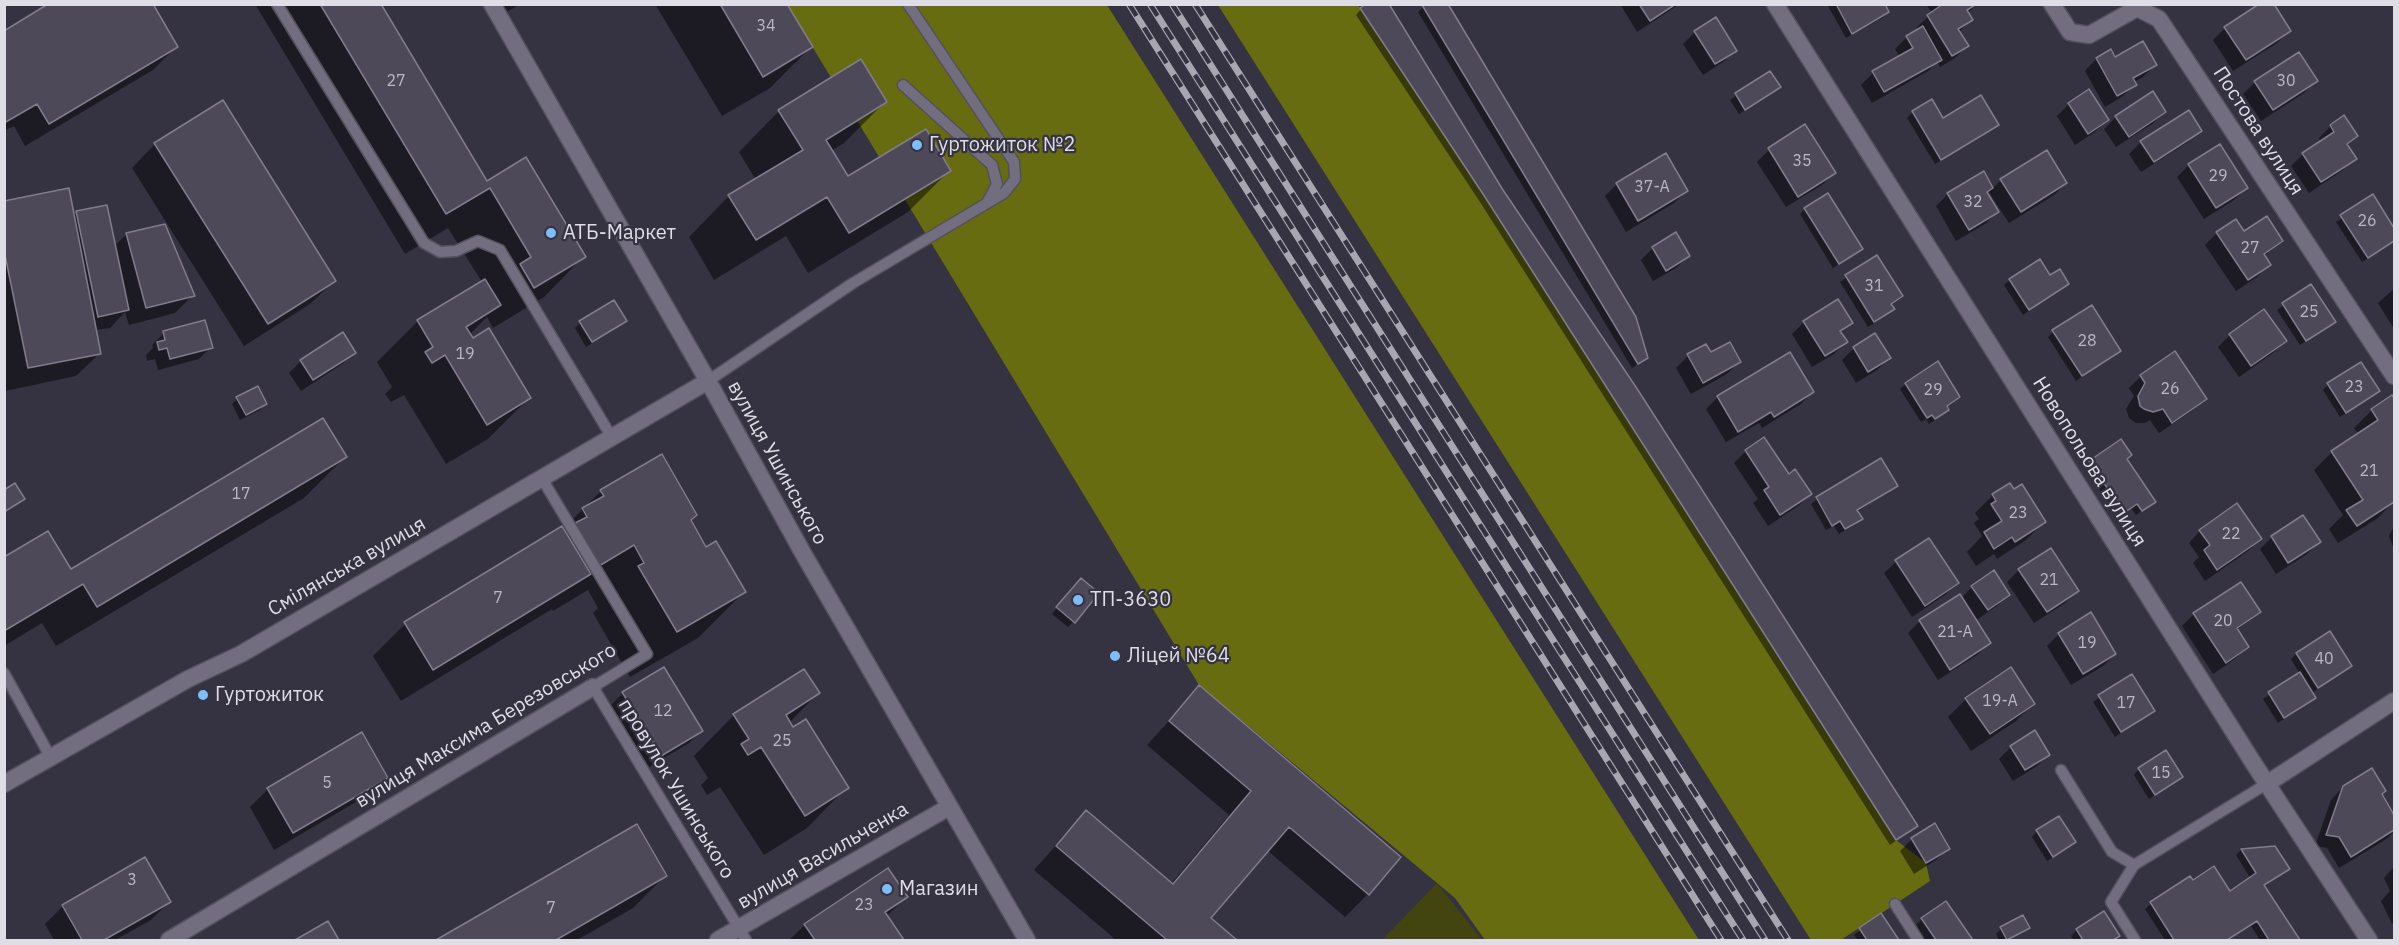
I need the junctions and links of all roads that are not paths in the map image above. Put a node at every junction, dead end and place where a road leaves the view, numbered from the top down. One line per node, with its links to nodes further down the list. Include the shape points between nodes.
1 (277, 4): 10 (lane, via 424,243 440,252 456,251 478,241 500,250)
2 (492, 4): 9 (street, вулиця Ушинського)
3 (908, 4): 7 (lane, via 1014,162 1015,179 1004,193)
4 (1775, 4): 17 (street, Новопольова вулиця)
5 (2052, 4): 8 (street, Постова вулиця, via 2070,32 2089,35 2137,8 2159,19)
6 (903, 85): 7 (lane, via 992,165 997,184)
7 (987, 203): 9 (lane, via 853,282)
8 (2394, 376)
9 (708, 381): 10 (street, Смілянська вулиця); 19 (street, вулиця Ушинського)
10 (611, 436): 11 (street, Смілянська вулиця)
11 (541, 477): 13 (lane, вулиця Максима Березовського, via 647,654); 15 (street, Смілянська вулиця, via 241,654 188,679)
12 (4, 673): 15 (lane)
13 (593, 687): 22 (lane, провулок Ушинського); 23 (street, вулиця Максима Березовського)
14 (2394, 701): 17 (street)
15 (51, 758): 18 (street, Смілянська вулиця)
16 (2061, 770): 20 (lane, via 2112,852)
17 (2268, 783): 20 (lane); 28 (street, Новопольова вулиця)
18 (4, 784)
19 (949, 807): 22 (street, вулиця Васильченка); 25 (street, вулиця Ушинського)
20 (2134, 865): 27 (lane, via 2111,902)
21 (1895, 903): 26 (lane)
22 (743, 934): 24 (street, вулиця Васильченка)
23 (169, 940)
24 (718, 940)
25 (1027, 940)
26 (1918, 940)
27 (2135, 940)
28 (2369, 940)

